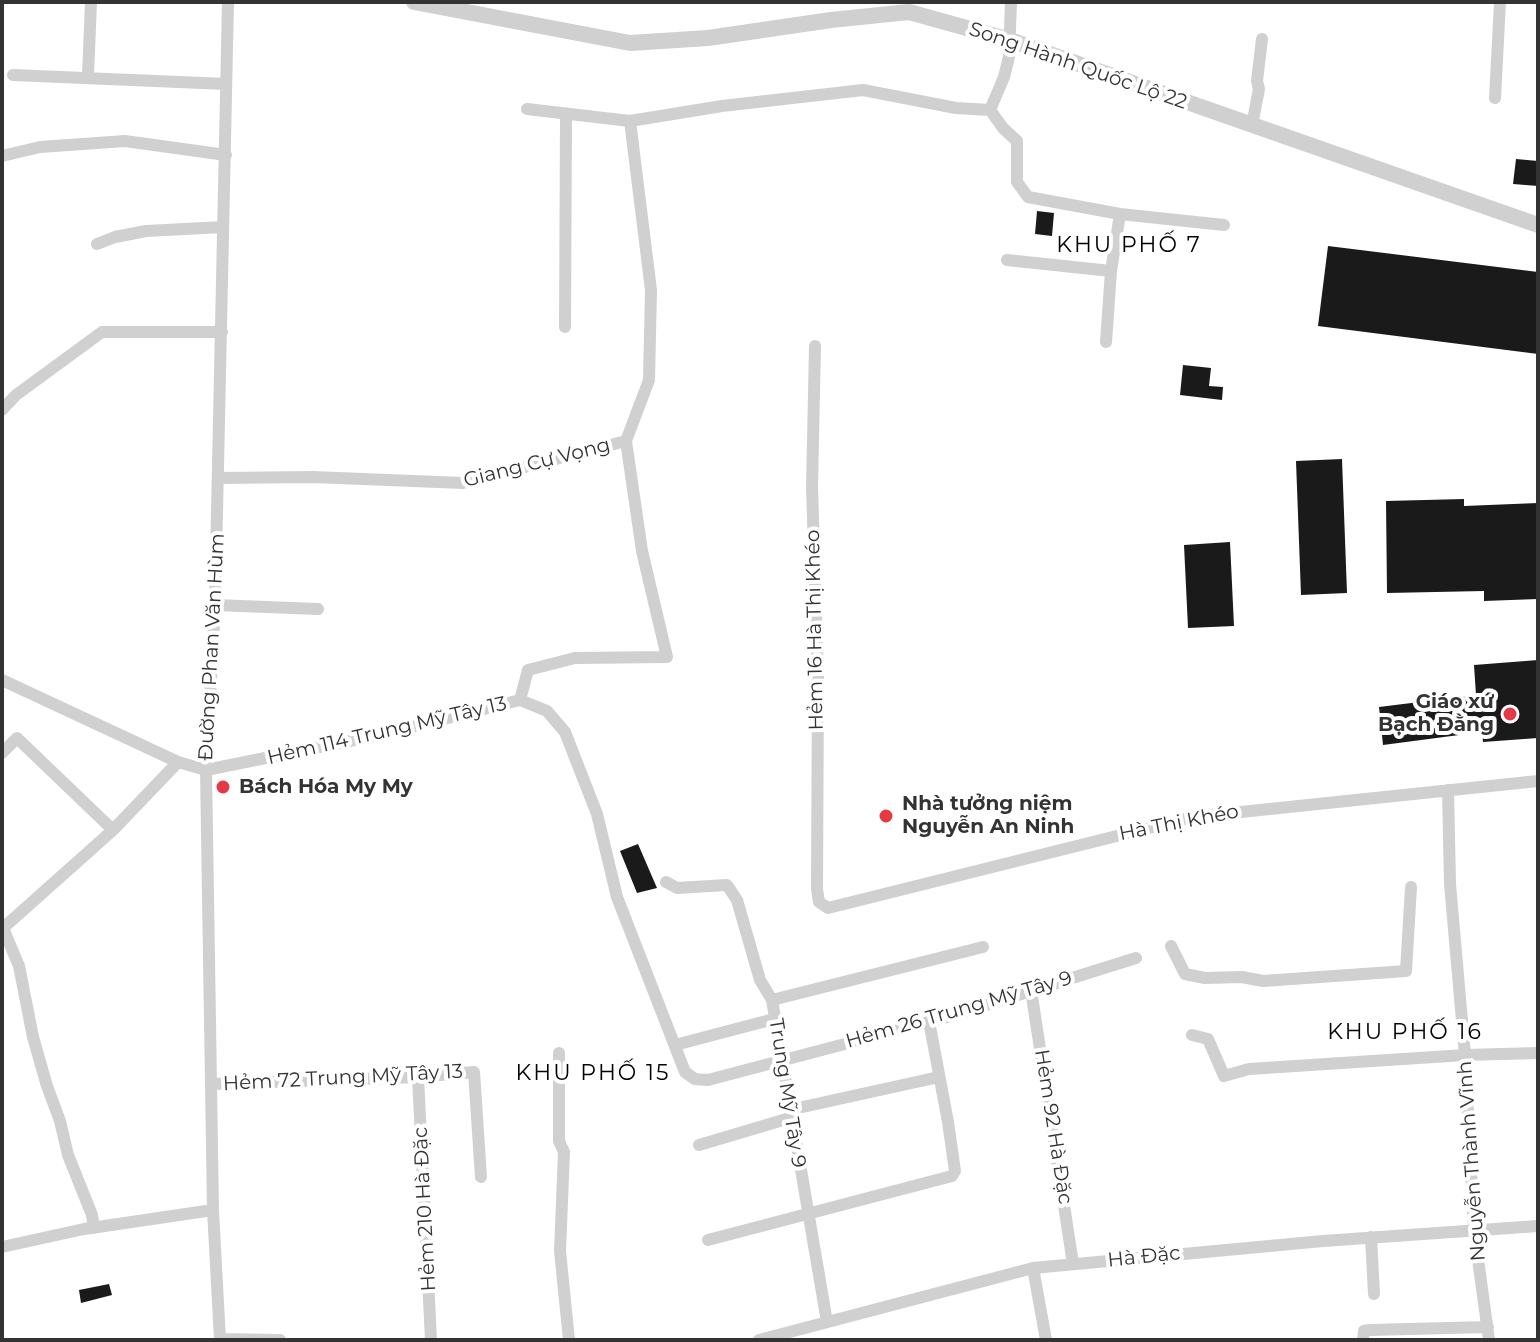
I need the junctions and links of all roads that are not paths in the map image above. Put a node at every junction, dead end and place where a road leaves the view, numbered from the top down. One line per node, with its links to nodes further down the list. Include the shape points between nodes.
1 (91, 2): 9 (street)
2 (228, 2): 10 (street, Đường Phan Văn Hùm)
3 (414, 2): 7 (street, Song Hành Quốc Lộ 22, via 630,43 909,12)
4 (1011, 2): 7 (street)
5 (1500, 2): 11 (street)
6 (1262, 39): 16 (street)
7 (1010, 40): 13 (street, via 1004,77); 16 (street, Song Hành Quốc Lộ 22)
8 (13, 75): 9 (street)
9 (88, 76): 10 (street)
10 (226, 84): 17 (street, Đường Phan Văn Hùm)
11 (1495, 98)
12 (527, 109): 14 (street)
13 (990, 110): 15 (street, via 863,90); 19 (street, via 1017,141 1017,182 1028,197)
14 (566, 115): 15 (street); 26 (street)
15 (630, 121): 31 (street, Giang Cự Vọng, via 651,290 649,380)
16 (1252, 125): 21 (street, Song Hành Quốc Lộ 22)
17 (226, 155): 18 (street, via 125,141 40,147); 22 (street, Đường Phan Văn Hùm)
18 (2, 156)
19 (1120, 214): 20 (street); 25 (street)
20 (1224, 225)
21 (1538, 225)
22 (223, 227): 23 (street, via 146,231); 27 (street, Đường Phan Văn Hùm)
23 (97, 244)
24 (1007, 260): 25 (street)
25 (1111, 271): 28 (street)
26 (565, 327)
27 (222, 332): 30 (street, via 102,332); 32 (street, Đường Phan Văn Hùm)
28 (1106, 342)
29 (815, 346): 45 (street, Hẻm 16 Hà Thị Khéo, via 817,889 819,902)
30 (2, 410)
31 (626, 441): 32 (street, Giang Cự Vọng, via 463,483); 36 (street, via 642,551 667,657 575,658 528,670)
32 (219, 478): 33 (street, Đường Phan Văn Hùm)
33 (215, 605): 34 (street); 39 (street, Đường Phan Văn Hùm)
34 (318, 609)
35 (2, 680): 38 (street)
36 (520, 700): 39 (street, Hẻm 114 Trung Mỹ Tây 13); 55 (street, via 547,711 565,732 597,814 617,897)
37 (2, 753): 42 (street, via 17,738)
38 (178, 762): 39 (street); 42 (street)
39 (206, 770): 62 (street, Đường Phan Văn Hùm)
40 (1538, 781): 41 (street, Hà Thị Khéo)
41 (1448, 790): 45 (street, Hà Thị Khéo, via 1193,817); 58 (street, Nguyễn Thành Vĩnh)
42 (113, 830): 46 (street)
43 (666, 882): 51 (street, Trung Mỹ Tây 9, via 677,888 727,885)
44 (1411, 887): 47 (street, via 1406,971 1263,981 1205,978 1185,974)
45 (828, 908)
46 (2, 928): 69 (street, via 19,966 33,1037)
47 (1171, 946)
48 (983, 947): 51 (street)
49 (1136, 958): 50 (street, Hẻm 26 Trung Mỹ Tây 9)
50 (1031, 990): 53 (street, Hẻm 26 Trung Mỹ Tây 9); 74 (street, Hẻm 92 Hà Đặc)
51 (772, 1000): 52 (street, Trung Mỹ Tây 9)
52 (774, 1019): 55 (street); 59 (street, Trung Mỹ Tây 9)
53 (929, 1021): 59 (street, Hẻm 26 Trung Mỹ Tây 9); 61 (street)
54 (1192, 1035): 58 (street, via 1208,1039 1224,1076 1249,1069)
55 (675, 1045): 59 (street, Hẻm 26 Trung Mỹ Tây 9, via 685,1072 695,1079)
56 (559, 1053): 82 (street, via 559,1141 564,1152 560,1251)
57 (1538, 1053): 58 (street)
58 (1465, 1055): 70 (street, Nguyễn Thành Vĩnh)
59 (781, 1060): 63 (street, Trung Mỹ Tây 9)
60 (418, 1077): 62 (street, Hẻm 72 Trung Mỹ Tây 13); 65 (street, Hẻm 72 Trung Mỹ Tây 13, via 474,1072); 81 (street, Hẻm 210 Hà Đặc)
61 (939, 1077): 63 (street); 67 (street, via 952,1176)
62 (212, 1084): 66 (street, Đường Phan Văn Hùm)
63 (789, 1114): 64 (street); 67 (street, Trung Mỹ Tây 9)
64 (699, 1145)
65 (481, 1177)
66 (213, 1210): 69 (street); 79 (street, Đường Phan Văn Hùm)
67 (807, 1213): 72 (street); 77 (street, Trung Mỹ Tây 9)
68 (1538, 1226): 70 (street, Hà Đặc)
69 (94, 1228): 73 (street)
70 (1474, 1230): 71 (street, Hà Đặc); 78 (street, Nguyễn Thành Vĩnh)
71 (1371, 1237): 74 (street, Hà Đặc); 76 (street)
72 (708, 1240)
73 (2, 1247)
74 (1073, 1264): 75 (street, Hà Đặc)
75 (1033, 1268): 77 (street, Hà Đặc); 84 (street)
76 (1374, 1294)
77 (827, 1322): 83 (street, Hà Đặc)
78 (1488, 1333): 85 (street, via 1370,1330 1364,1331)
79 (220, 1340): 80 (street)
80 (280, 1340)
81 (431, 1340)
82 (569, 1340)
83 (759, 1340)
84 (1045, 1340)
85 (1363, 1340)

